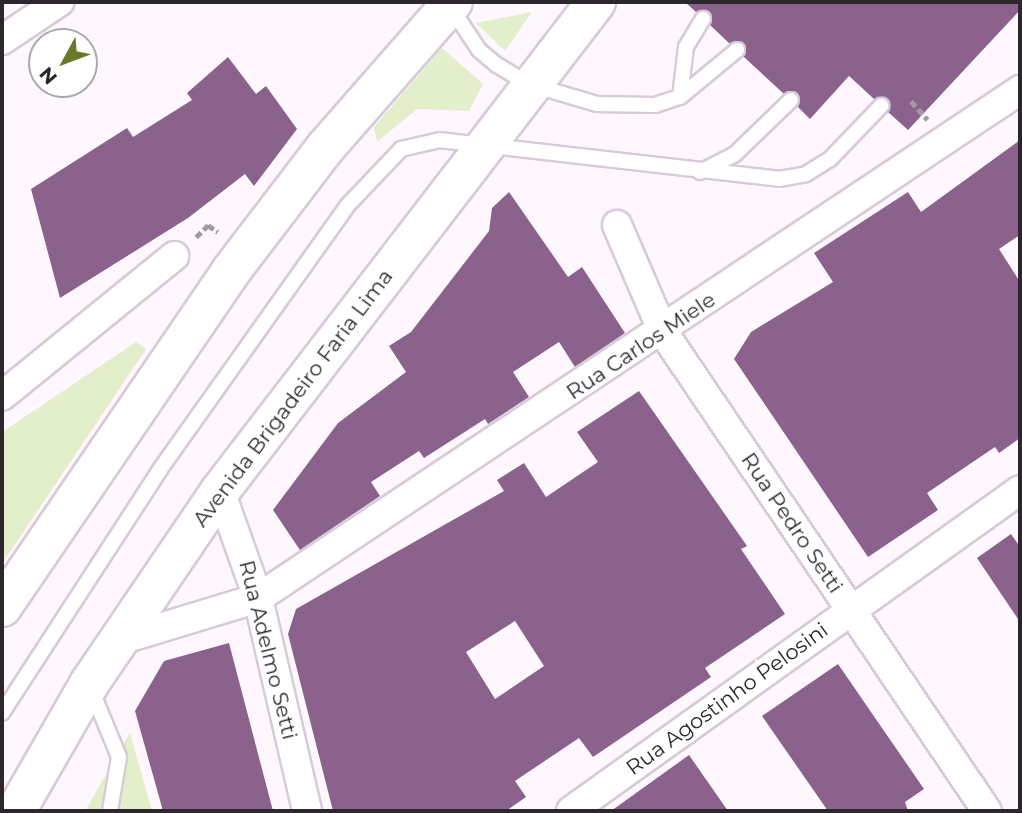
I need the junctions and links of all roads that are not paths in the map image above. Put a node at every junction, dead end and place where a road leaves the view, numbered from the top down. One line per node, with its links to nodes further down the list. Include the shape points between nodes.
1 (60, 2): 5 (street)
2 (596, 2): 7 (main road, Avenida Brigadeiro Faria Lima)
3 (450, 3): 7 (lane, via 479,50); 21 (main road, via 325,148 231,271)
4 (704, 19): 9 (lane, via 686,47)
5 (2, 40)
6 (737, 50): 9 (lane)
7 (529, 84): 9 (lane, via 597,104 654,104); 12 (main road, Avenida Brigadeiro Faria Lima)
8 (1020, 90): 16 (street, Rua Carlos Miele)
9 (680, 97)
10 (791, 100): 13 (lane, via 734,155)
11 (881, 106): 13 (lane, via 830,159 806,174 779,180)
12 (482, 146): 13 (lane); 19 (main road, Avenida Brigadeiro Faria Lima); 25 (lane, via 439,140 417,144 401,149 369,180 109,542)
13 (700, 172)
14 (617, 225): 16 (street, Rua Pedro Setti)
15 (174, 256): 17 (street)
16 (663, 332): 20 (street, Rua Carlos Miele); 22 (street, Rua Pedro Setti)
17 (2, 396)
18 (1020, 490): 22 (street, Rua Agostinho Pelosini)
19 (220, 491): 20 (street, Rua Adelmo Setti); 23 (main road, Avenida Brigadeiro Faria Lima)
20 (258, 598): 23 (street, Rua Carlos Miele); 26 (street, Rua Adelmo Setti)
21 (2, 607)
22 (850, 610): 29 (street, Rua Agostinho Pelosini); 30 (street, Rua Pedro Setti)
23 (120, 640): 24 (main road, Avenida Brigadeiro Faria Lima)
24 (89, 684): 27 (main road, Avenida Brigadeiro Faria Lima); 28 (lane, via 118,757)
25 (2, 713)
26 (304, 810)
27 (16, 811)
28 (110, 811)
29 (571, 811)
30 (987, 811)

